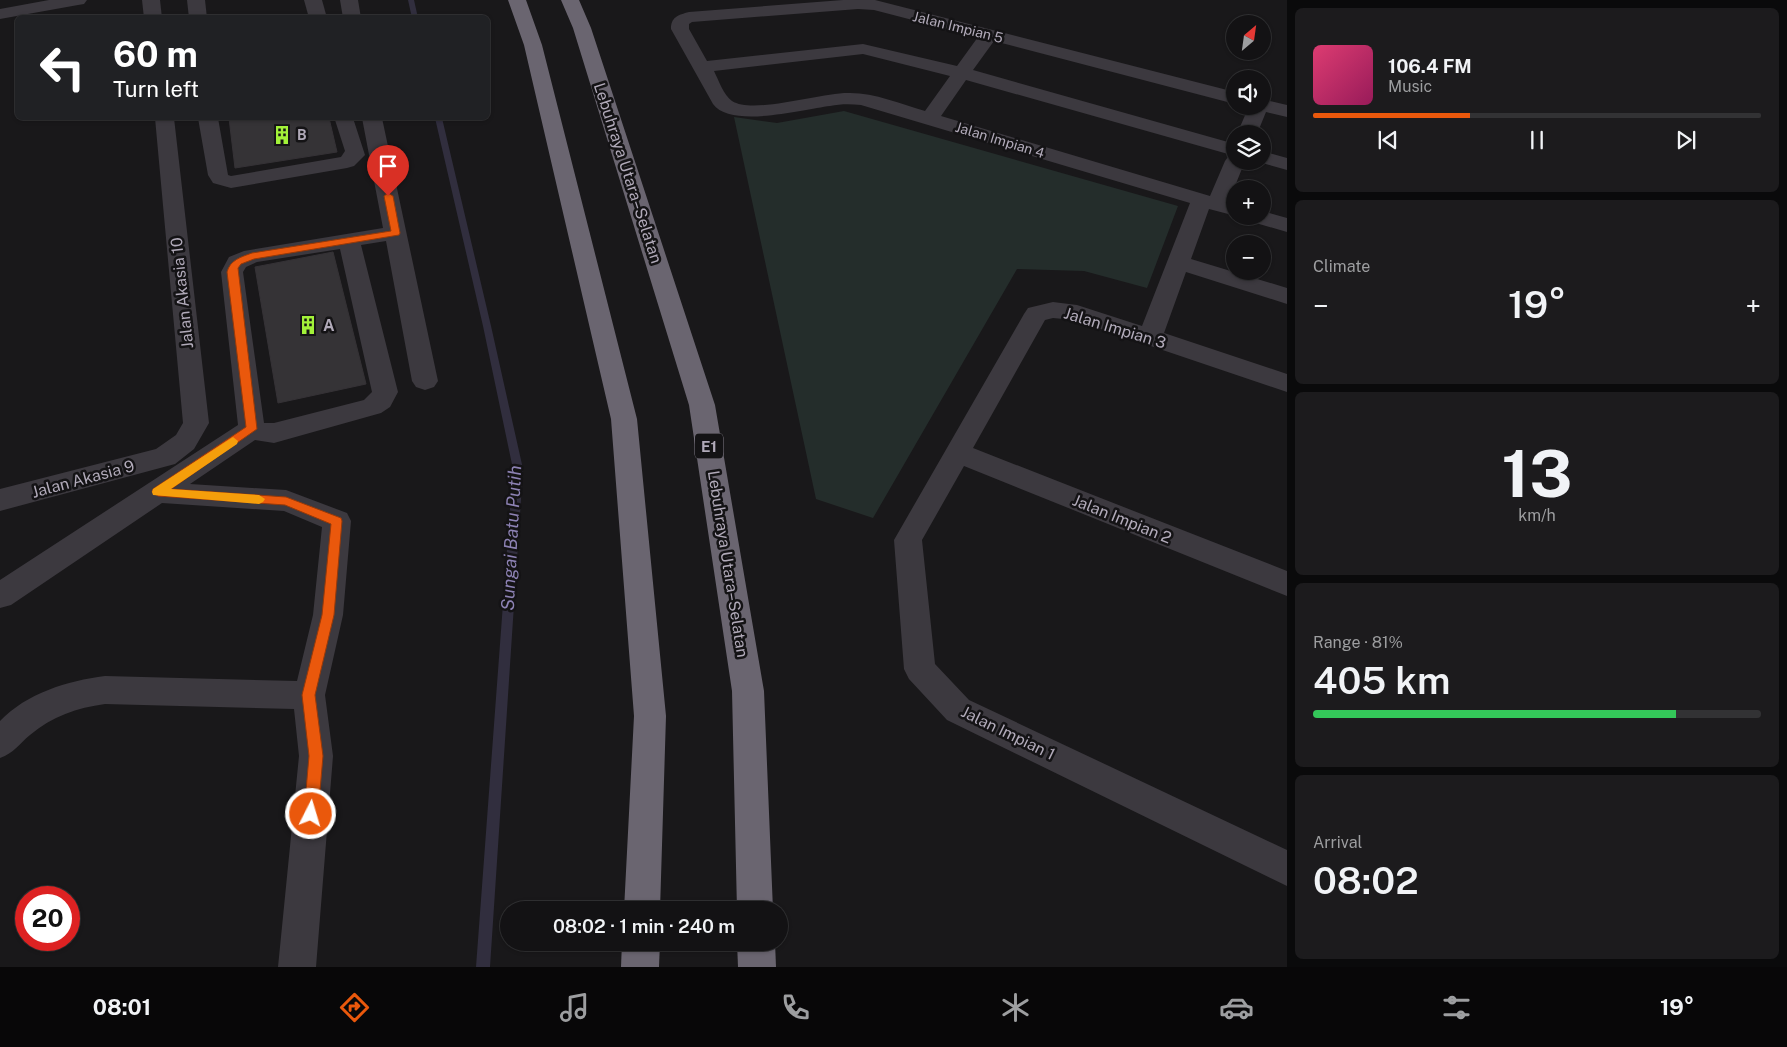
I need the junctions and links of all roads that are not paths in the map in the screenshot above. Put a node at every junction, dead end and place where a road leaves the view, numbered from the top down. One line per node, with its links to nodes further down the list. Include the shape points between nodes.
1 (78, 0): 8 (street)
2 (151, 0): 9 (street)
3 (196, 0): 10 (street)
4 (313, 0): 11 (street)
5 (349, 0): 12 (street)
6 (517, 0): 49 (highway, via 533,45 624,419 650,716)
7 (570, 0): 50 (highway, Lebuhraya Utara–Selatan / E1, via 582,28 702,405 748,691)
8 (0, 14)
9 (153, 15)
10 (198, 15)
11 (317, 15)
12 (352, 15)
13 (989, 35): 14 (street, Jalan Impian 5, via 868,5 689,17 680,21 680,29); 15 (street); 16 (street, Jalan Impian 5)
14 (703, 67): 15 (street, via 863,49); 18 (street, Jalan Impian 5, via 724,104 741,110)
15 (962, 73): 20 (street); 25 (street)
16 (1226, 96)
17 (1271, 108): 19 (street)
18 (762, 111): 20 (street, Jalan Impian 4, via 855,98)
19 (1287, 111)
20 (929, 119): 29 (street, Jalan Impian 4)
21 (164, 120): 41 (street, Jalan Akasia 10, via 196,423 185,442)
22 (208, 120): 23 (street, via 218,175 220,179 231,182 346,162 355,151)
23 (345, 120)
24 (373, 120): 32 (street)
25 (1226, 147)
26 (1271, 160): 27 (street)
27 (1287, 164)
28 (1232, 170): 29 (street)
29 (1218, 205): 34 (street)
30 (1271, 220): 31 (street)
31 (1287, 225)
32 (396, 233): 33 (street); 37 (street)
33 (348, 241): 39 (street, via 252,256 233,267); 39 (street, via 385,392 381,401 372,407 274,433)
34 (1178, 262): 35 (street); 36 (street)
35 (1287, 296)
36 (1150, 338): 38 (street, Jalan Impian 3); 40 (street, Jalan Impian 3, via 1077,313 1053,310 1036,314)
37 (425, 382)
38 (1287, 384)
39 (252, 429): 42 (street)
40 (958, 453): 44 (street, Jalan Impian 2); 48 (street, Jalan Impian 1, via 908,540 920,669 958,710)
41 (165, 457): 43 (street, Jalan Akasia 9)
42 (158, 492): 45 (street); 46 (street, via 286,501 337,521 328,615)
43 (0, 500)
44 (1287, 584)
45 (0, 596)
46 (309, 695): 47 (street, via 84,692 39,710); 53 (street, via 316,756)
47 (0, 743)
48 (1287, 868)
49 (642, 901)
50 (755, 901)
51 (641, 951): 54 (highway)
52 (756, 951): 55 (highway)
53 (297, 967)
54 (640, 967)
55 (757, 967)

